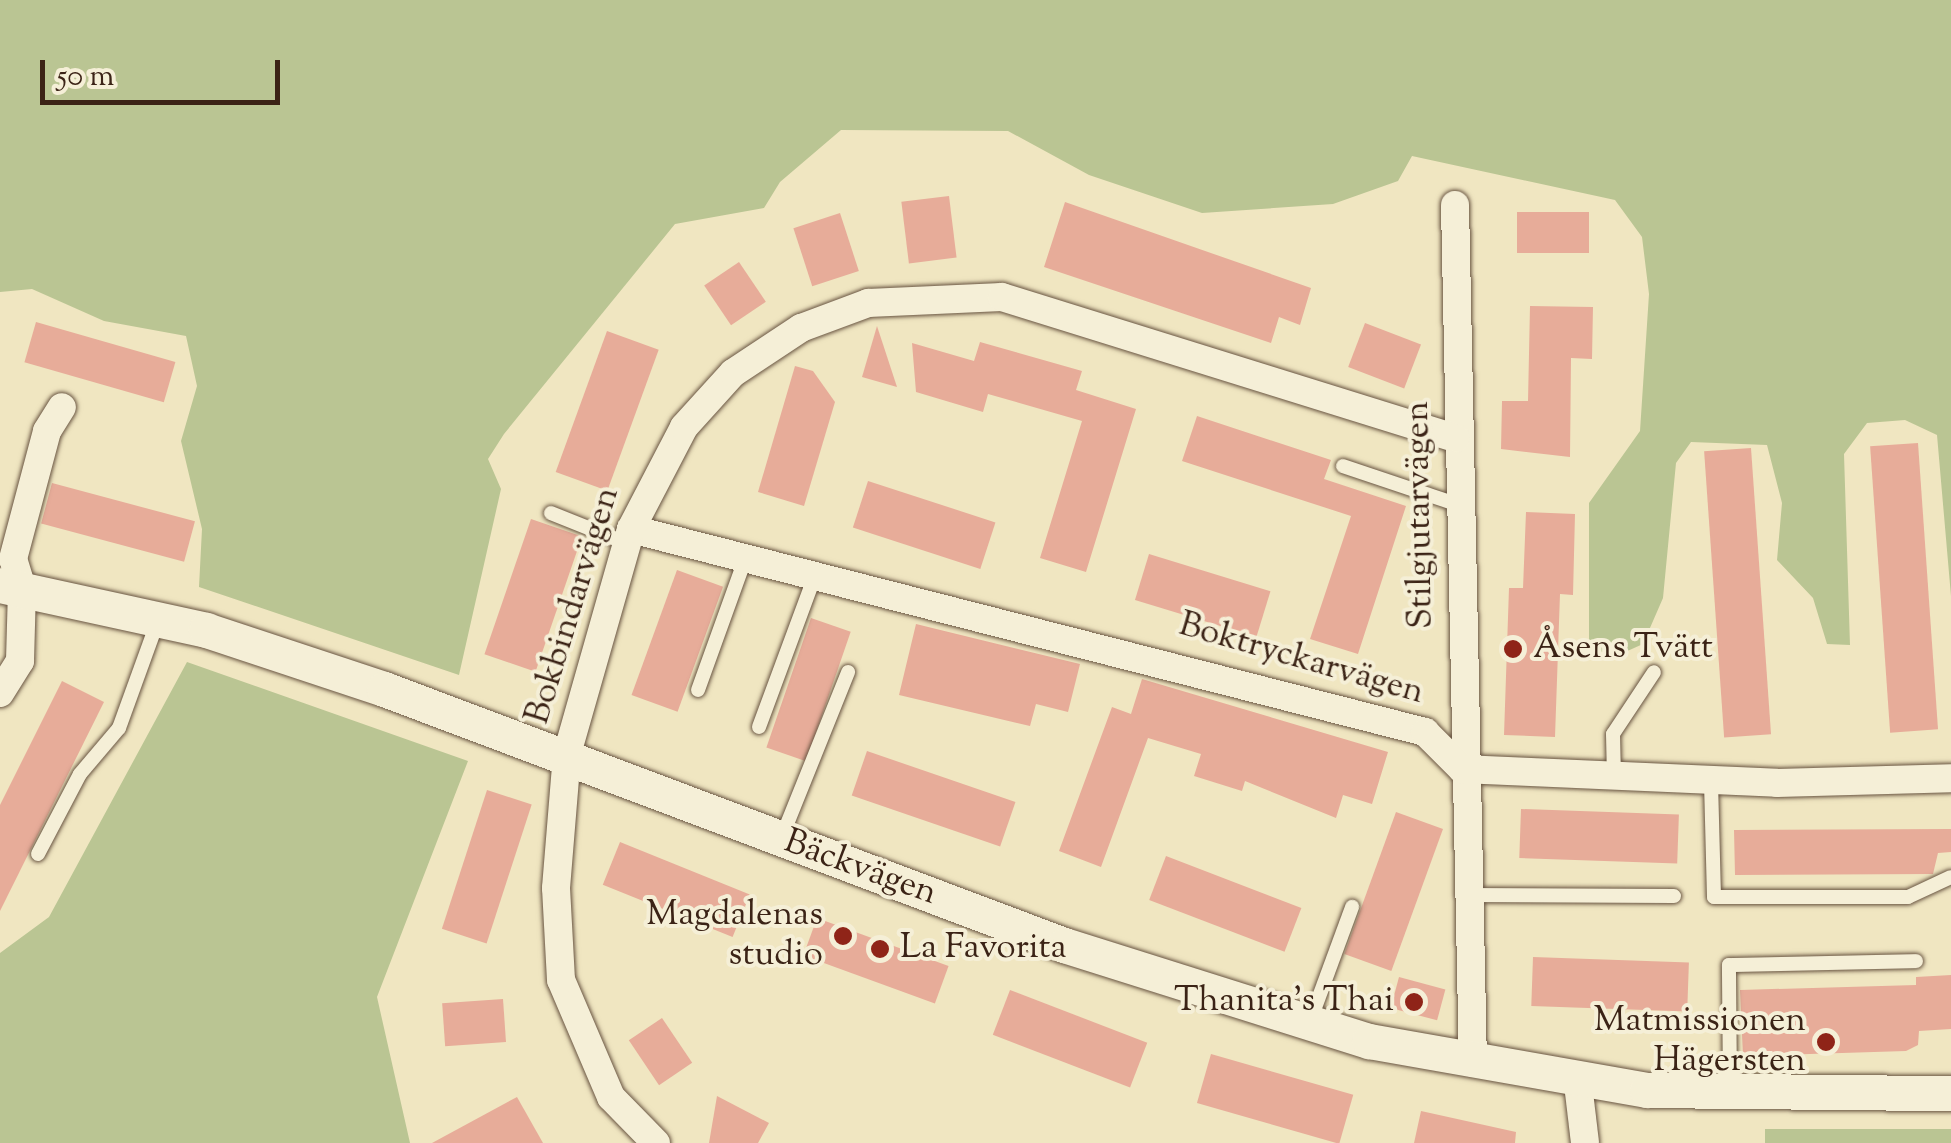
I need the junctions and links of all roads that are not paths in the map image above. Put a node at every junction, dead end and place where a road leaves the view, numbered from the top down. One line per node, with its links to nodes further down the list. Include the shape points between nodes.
1 (1455, 205): 3 (street, Stilgjutarvägen)
2 (62, 408): 10 (street, via 47,431)
3 (1456, 438): 5 (street, Stilgjutarvägen); 7 (street, Bokbindarvägen, via 1002,297 956,293 868,303 801,328 733,373 684,427)
4 (1343, 466): 5 (lane)
5 (1459, 504): 18 (street, Stilgjutarvägen)
6 (551, 513): 7 (lane)
7 (629, 536): 8 (street, Boktryckarvägen); 17 (street, Bokbindarvägen)
8 (746, 556): 9 (street, Boktryckarvägen); 14 (lane)
9 (816, 573): 16 (lane); 18 (street, Boktryckarvägen, via 1425,732)
10 (11, 586): 11 (street, Bäckvägen); 15 (street, via 20,660)
11 (158, 619): 17 (street, Bäckvägen); 23 (lane, via 119,728 80,774)
12 (848, 672): 22 (lane)
13 (1654, 672): 20 (lane, via 1613,734)
14 (698, 690)
15 (0, 693)
16 (759, 727)
17 (567, 754): 22 (street, Bäckvägen); 34 (street, Bokbindarvägen, via 556,888 561,980 611,1098)
18 (1462, 769): 20 (street); 25 (street, Stilgjutarvägen)
19 (1951, 778): 21 (street)
20 (1614, 779): 21 (street)
21 (1710, 782): 24 (lane, via 1714,898 1908,897)
22 (781, 840): 29 (street, Bäckvägen)
23 (38, 854)
24 (1951, 877)
25 (1468, 895): 26 (lane); 30 (street, Stilgjutarvägen)
26 (1674, 896)
27 (1352, 907): 29 (lane)
28 (1916, 962): 33 (lane, via 1729,964)
29 (1309, 1024): 30 (street, Bäckvägen)
30 (1474, 1063): 31 (street, Bäckvägen)
31 (1578, 1084): 33 (street, Bäckvägen); 35 (street)
32 (1951, 1093): 33 (street, Bäckvägen)
33 (1731, 1095)
34 (656, 1143)
35 (1585, 1143)

